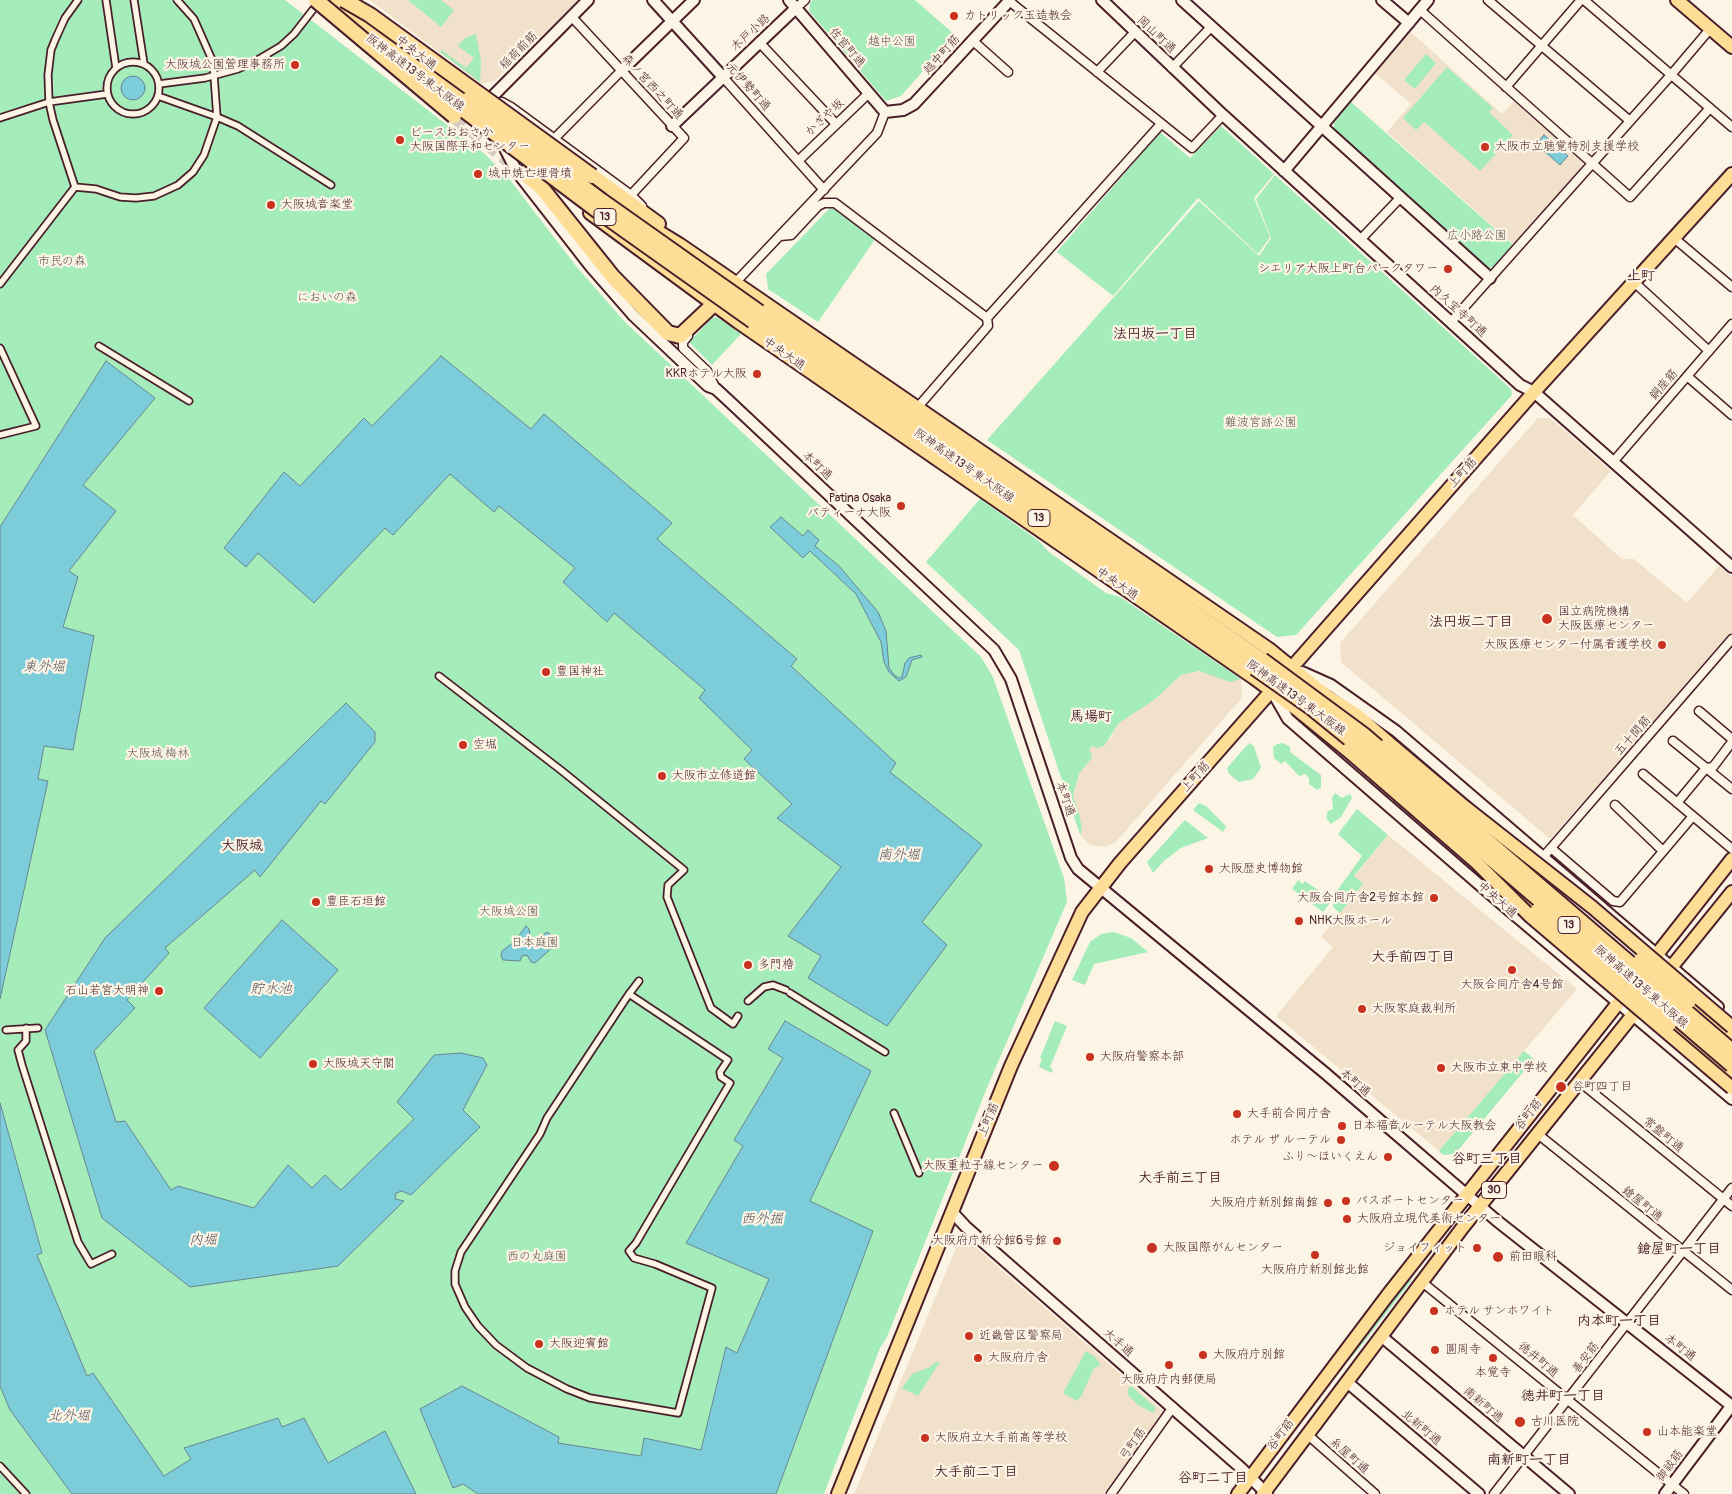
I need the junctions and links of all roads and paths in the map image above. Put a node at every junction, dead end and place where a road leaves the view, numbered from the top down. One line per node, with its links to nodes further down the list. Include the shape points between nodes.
1 (78, 0): 48 (street, via 59,28 51,50)
2 (106, 0): 35 (street)
3 (134, 0): 34 (street)
4 (177, 0): 40 (street, via 201,32)
5 (337, 0): 94 (highway, 阪神高速13号東大阪線 / 13, bridge, via 602,201)
6 (344, 0): 75 (highway, bridge, via 370,15)
7 (348, 0): 49 (main road, 中央大通)
8 (588, 0): 24 (street, 稲荷前筋)
9 (653, 0): 25 (street, 元伊勢町通)
10 (694, 0): 25 (street)
11 (805, 0): 22 (street, 木戸小路)
12 (1102, 0): 29 (street, 岡山町通)
13 (1182, 0): 27 (street)
14 (1382, 0): 26 (street)
15 (1428, 0): 23 (street)
16 (1488, 0): 33 (street)
17 (1580, 0): 33 (street)
18 (1584, 0): 41 (street)
19 (1677, 0): 28 (main road)
20 (1010, 1): 30 (street, 越中町筋); 39 (street)
21 (314, 2): 40 (street, via 294,34 281,46 238,69); 53 (highway, bridge); 56 (main road, 中央大通); 94 (highway, 阪神高速13号東大阪線 / 13, bridge, via 598,211)
22 (793, 4): 31 (street, 木戸小路); 45 (street, 佐官町通)
23 (1420, 10): 26 (street); 44 (street)
24 (571, 16): 37 (street, 森ノ宮西之町通); 49 (street, 稲荷前筋)
25 (672, 21): 37 (street); 42 (street, 元伊勢町通)
26 (1409, 23): 61 (street)
27 (1211, 27): 36 (street); 61 (street)
28 (1710, 28): 32 (main road); 41 (street)
29 (1135, 32): 36 (street, 岡山町通); 39 (street)
30 (972, 40): 38 (street); 51 (street, 越中町筋, via 914,104 903,110)
31 (759, 42): 42 (street, 木戸小路); 58 (street)
32 (1731, 45)
33 (1541, 46): 44 (street); 57 (street)
34 (144, 64): 35 (street, via 129,62); 43 (street, via 153,72)
35 (116, 68): 46 (street, via 108,79)
36 (1172, 68): 52 (street, 内久宝寺町通)
37 (621, 71): 60 (street, 森ノ宮西之町通); 63 (street)
38 (1008, 72)
39 (1096, 72): 59 (street)
40 (215, 75): 43 (street); 54 (street)
41 (1671, 75): 50 (street); 57 (street)
42 (722, 76): 60 (street, 木戸小路); 65 (street, 元伊勢町通)
43 (158, 84): 47 (street)
44 (1506, 87): 66 (street)
45 (869, 93): 51 (street, 佐官町通); 58 (street, かぎや坂)
46 (107, 94): 47 (street, via 115,108 130,114 146,111); 48 (street)
47 (158, 96): 54 (street)
48 (49, 102): 55 (street); 71 (street, via 59,144)
49 (484, 105): 56 (street, 稲荷前筋); 63 (street, 中央大通, via 502,102); 64 (street, 本町通); 79 (main road, 中央大通, via 496,119 585,186)
50 (1710, 108): 62 (street); 66 (street, via 1630,197)
51 (885, 112): 72 (street, via 877,133)
52 (1223, 115): 59 (street, via 1192,148); 67 (street, 内久宝寺町通)
53 (454, 116)
54 (217, 117): 70 (street); 71 (street, via 210,143 199,163 186,179 166,192 136,198)
55 (0, 118)
56 (469, 120): 64 (main road, 中央大通)
57 (1630, 122): 66 (street)
58 (836, 124): 65 (street, かぎや坂)
59 (1161, 124): 86 (street)
60 (672, 126): 73 (street, 森ノ宮西之町通, via 684,138)
61 (1322, 126): 67 (street); 74 (street)
62 (1732, 127)
63 (554, 139): 73 (street, 中央大通)
64 (505, 149): 85 (main road, 中央大通); 93 (street, 本町通, via 517,172 596,274 644,326 708,386)
65 (798, 161): 72 (street, 元伊勢町通)
66 (1593, 163): 80 (street)
67 (1284, 171): 78 (street, 内久宝寺町通)
68 (524, 173): 85 (highway, via 607,270 668,333 680,336)
69 (1732, 174): 77 (main road, 上町筋)
70 (331, 185)
71 (75, 187): 83 (street)
72 (824, 190): 76 (street)
73 (631, 195): 75 (street, 中央大通)
74 (1400, 198): 78 (street); 80 (street)
75 (658, 224): 79 (street, 中央大通)
76 (780, 236): 82 (street); 86 (street, via 791,235 818,206 835,203)
77 (1674, 238): 81 (main road, 上町筋); 84 (street)
78 (1360, 240): 87 (street, 内久宝寺町通)
79 (679, 244): 82 (main road, 中央大通)
80 (1490, 278): 87 (street)
81 (1634, 282): 91 (street); 95 (main road, 上町筋)
82 (735, 283): 85 (street); 97 (main road, 中央大通)
83 (0, 284)
84 (1732, 287)
85 (716, 303): 93 (street, via 682,344 707,371); 106 (main road, 中央大通, via 746,328)
86 (987, 318): 97 (street, via 988,326)
87 (1451, 322): 95 (street, 内久宝寺町通, via 1520,385)
88 (1732, 324): 91 (street, 銅座筋)
89 (99, 346): 96 (street)
90 (0, 348): 99 (street, via 36,426)
91 (1709, 351): 92 (street, 銅座筋)
92 (1687, 376): 98 (street); 100 (street, 銅座筋)
93 (716, 389): 124 (street, 本町通, via 994,650 1011,679 1071,858 1078,869)
94 (865, 392): 102 (highway, 阪神高速13号東大阪線 / 13)
95 (1534, 392): 100 (street, 内久宝寺町通); 104 (main road, 上町筋)
96 (189, 402)
97 (917, 408): 104 (main road, 中央大通)
98 (1732, 415)
99 (0, 434)
100 (1613, 462): 101 (street, 内久宝寺町通)
101 (1732, 567)
102 (1218, 636): 140 (highway, 阪神高速13号東大阪線 / 13, bridge, via 1299,685 1365,736); 142 (highway, 阪神高速13号東大阪線 / 13, bridge, via 1362,748)
103 (1732, 639): 118 (street, 五十間筋)
104 (1293, 668): 106 (main road, 上町筋); 107 (main road, 中央大通); 121 (street, 中央大通, via 1331,685 1366,709)
105 (439, 676): 133 (street, via 684,870 668,885 666,897 711,1008 732,1024)
106 (1272, 692): 123 (main road, 中央大通, bridge, via 1347,750); 124 (main road, 上町筋); 131 (street, 中央大通, via 1288,719)
107 (1324, 694): 111 (highway, via 1350,721)
108 (1699, 711): 109 (street)
109 (1732, 740): 112 (street, via 1713,766)
110 (1673, 741): 112 (street)
111 (1385, 744): 135 (main road, bridge, via 1592,907); 139 (highway, bridge, via 1486,836 1619,941)
112 (1706, 768): 114 (street); 115 (street)
113 (1643, 774): 115 (street)
114 (1732, 789)
115 (1678, 804): 117 (street)
116 (1615, 805): 120 (street)
117 (1693, 816): 119 (street); 120 (street)
118 (1551, 848): 120 (street, via 1616,903); 121 (street, 五十間筋)
119 (1732, 849)
120 (1663, 851)
121 (1544, 856): 126 (street, 中央大通)
122 (1732, 859): 126 (main road, 谷町筋 / 30)
123 (1477, 863): 143 (highway, bridge); 145 (main road, 中央大通, bridge, via 1531,917)
124 (1100, 888): 151 (street, 本町通); 155 (main road, 上町筋, via 1075,922 1011,1066)
125 (1732, 892): 127 (main road, 谷町筋 / 30)
126 (1658, 954): 127 (street, 中央大通); 131 (main road, 谷町筋 / 30)
127 (1672, 967): 132 (main road, 谷町筋 / 30); 134 (street, 中央大通)
128 (639, 981): 129 (street)
129 (629, 994): 129 (street, via 461,1252 455,1270 455,1284 478,1326 496,1345 527,1368 590,1398 678,1414 712,1288 634,1258 629,1251 730,1083 721,1077 720,1072 728,1060)
130 (748, 1001): 141 (street, via 764,987 773,985)
131 (1618, 1003): 132 (street, 中央大通); 151 (main road, 谷町筋 / 30)
132 (1634, 1015): 144 (main road, 谷町筋 / 30); 146 (street, 中央大通)
133 (738, 1016)
134 (1732, 1019)
135 (1732, 1027)
136 (26, 1028): 137 (street); 138 (street); 157 (street, via 26,1041 18,1050 78,1242 92,1264)
137 (38, 1028)
138 (6, 1030)
139 (1732, 1040)
140 (1732, 1051)
141 (884, 1052)
142 (1732, 1066)
143 (1732, 1076)
144 (1580, 1082): 148 (main road, 谷町筋 / 30); 152 (street, 常盤町通)
145 (1732, 1088)
146 (1732, 1098)
147 (894, 1113): 149 (street)
148 (1539, 1135): 153 (main road, 谷町筋 / 30); 156 (street, 鎗屋町通)
149 (919, 1173)
150 (1732, 1188): 152 (street, 善安筋)
151 (1466, 1194): 153 (street, 本町通); 169 (main road, 谷町筋 / 30)
152 (1723, 1199): 154 (street, 常盤町通); 156 (street, 善安筋)
153 (1480, 1206): 158 (main road, 谷町筋 / 30); 160 (street, 本町通)
154 (1732, 1206)
155 (952, 1212): 165 (street, 大手通); 173 (main road, 上町筋)
156 (1683, 1251): 159 (street, 鎗屋町通); 160 (street, 善安筋)
157 (112, 1254)
158 (1422, 1282): 161 (main road, 谷町筋 / 30); 163 (street, 徳井町通)
159 (1732, 1290)
160 (1627, 1323): 163 (street, 善安筋); 164 (street, 本町通)
161 (1381, 1336): 162 (main road, 谷町筋 / 30); 167 (street, 南新町通)
162 (1347, 1382): 166 (main road, 谷町筋 / 30); 177 (street, 北新町通)
163 (1568, 1400): 167 (street, 善安筋); 170 (street, 徳井町通)
164 (1732, 1406): 170 (street, 御祓筋)
165 (1173, 1407): 169 (street, 大手通); 174 (street, 弓町筋)
166 (1308, 1435): 171 (main road, 谷町筋 / 30); 176 (street, 糸屋町通)
167 (1524, 1456): 178 (street, 善安筋); 179 (street, 南新町通)
168 (0, 1466): 172 (street)
169 (1250, 1477): 171 (street, 大手通); 175 (main road, 谷町筋 / 30)
170 (1672, 1484): 180 (street, 御祓筋); 181 (street, 徳井町通)
171 (1265, 1493)
172 (26, 1494)
173 (838, 1494)
174 (1111, 1494)
175 (1238, 1494)
176 (1375, 1494)
177 (1479, 1494)
178 (1494, 1494)
179 (1569, 1494)
180 (1665, 1494)
181 (1684, 1494)

